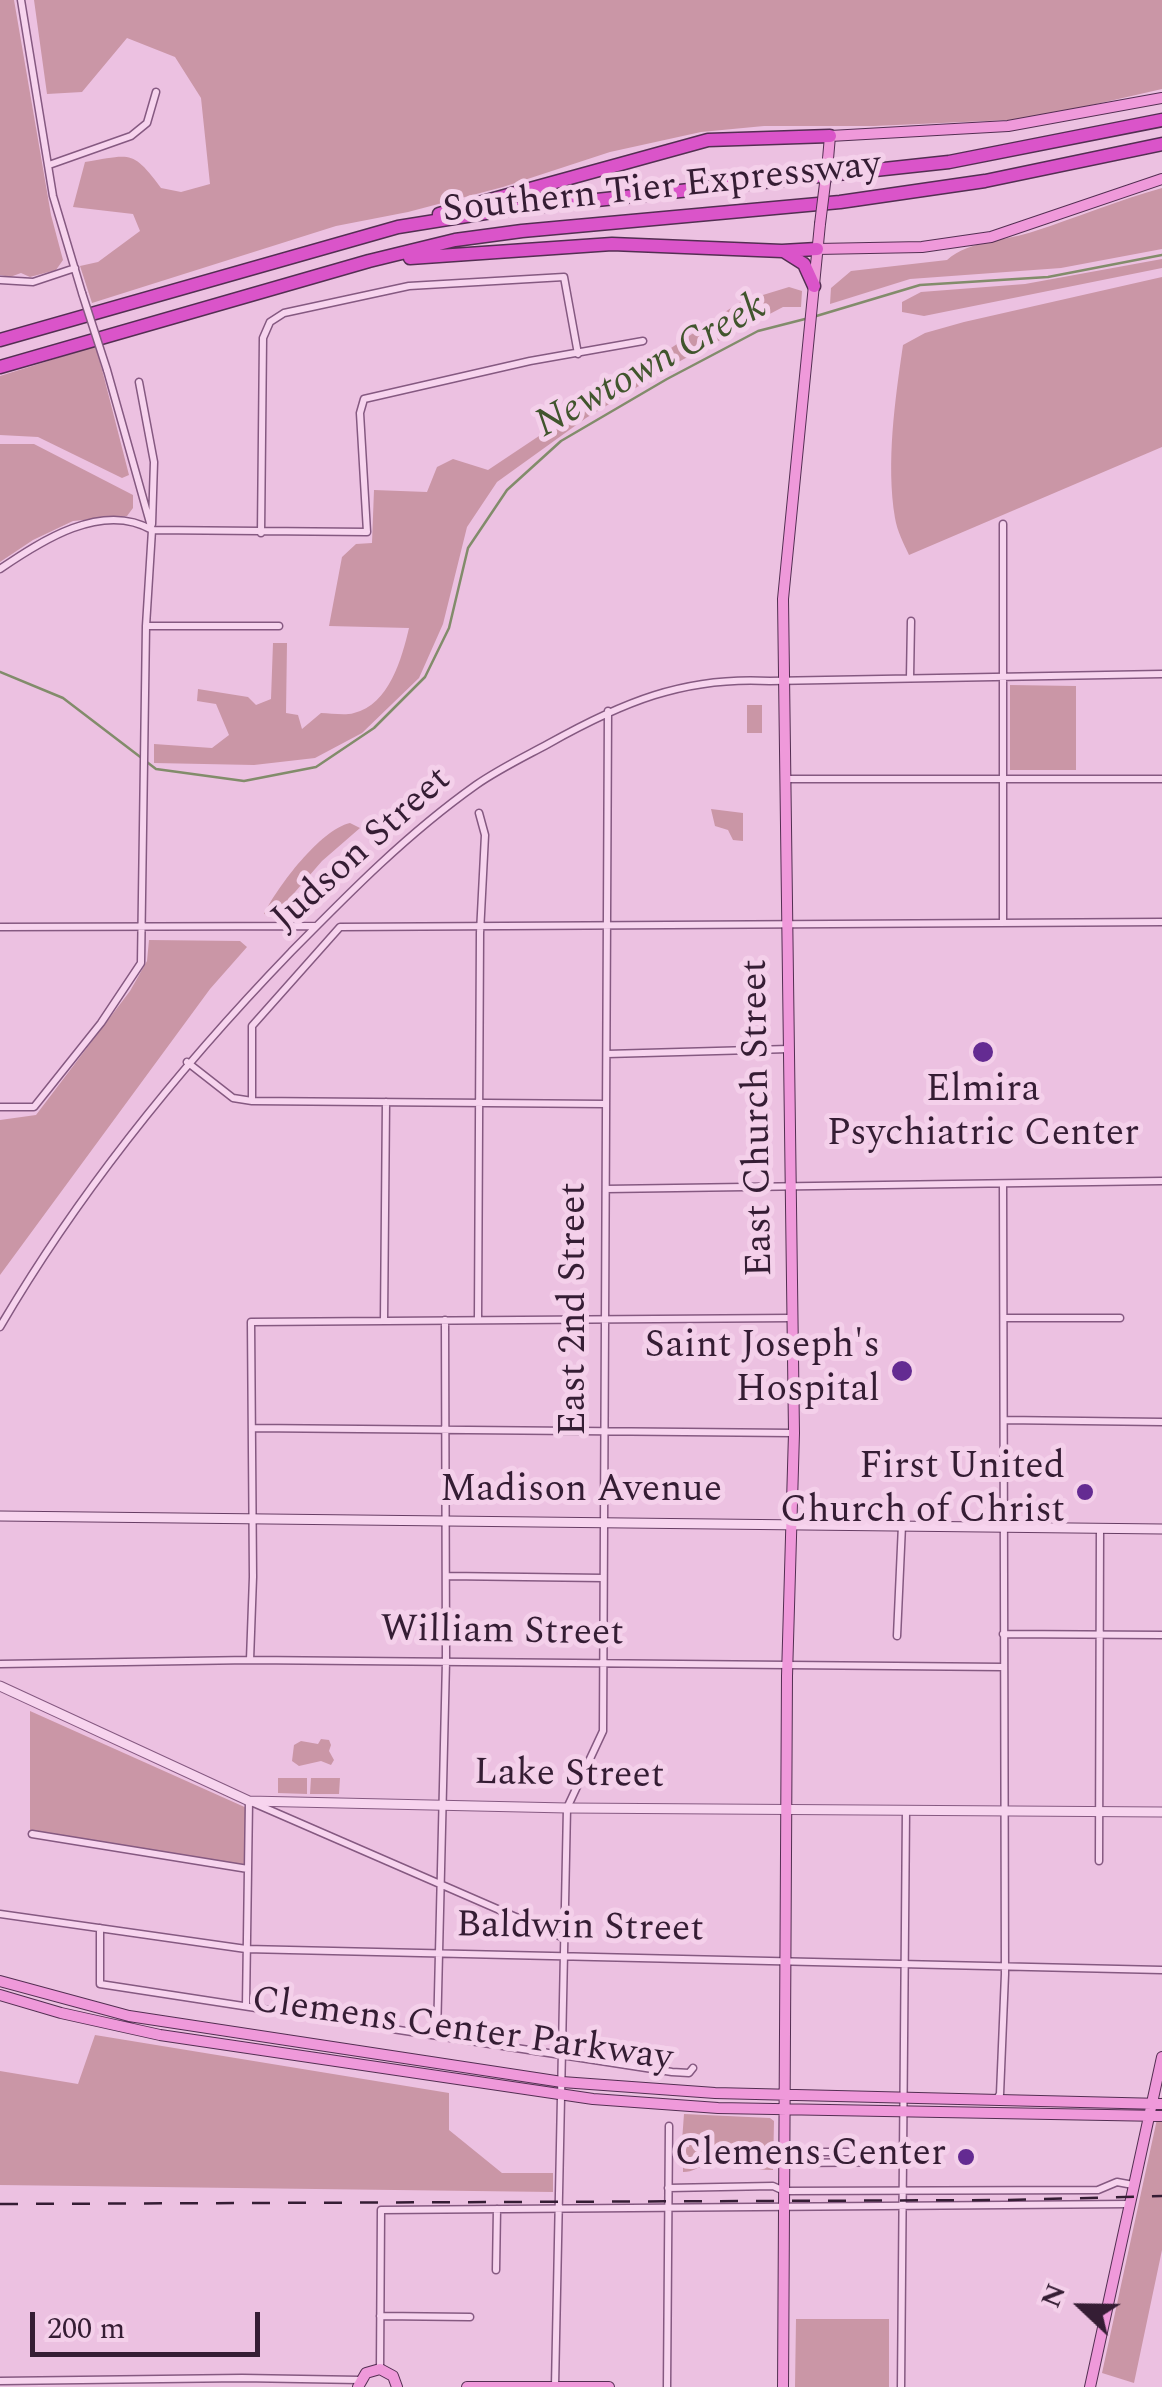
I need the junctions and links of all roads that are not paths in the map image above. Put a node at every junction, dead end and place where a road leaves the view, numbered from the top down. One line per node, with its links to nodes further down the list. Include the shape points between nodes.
1 (21, 0): 7 (street)
2 (156, 92): 7 (street, via 147,123 131,136)
3 (1162, 98): 5 (main road, via 1008,126)
4 (1162, 120): 9 (highway, Southern Tier Expressway, via 948,162)
5 (830, 136): 9 (highway, via 708,140); 10 (main road, East Church Street, bridge)
6 (1162, 144): 12 (highway, Southern Tier Expressway, via 840,202 522,231)
7 (49, 165): 13 (street)
8 (1162, 178): 10 (main road, via 991,237 922,247)
9 (398, 227): 16 (highway, Southern Tier Expressway)
10 (817, 249): 11 (highway); 15 (main road, East Church Street)
11 (782, 252): 12 (highway, via 612,244); 15 (highway, via 804,264)
12 (369, 261): 19 (highway, Southern Tier Expressway)
13 (74, 268): 14 (street, via 33,282); 22 (street, bridge)
14 (0, 280)
15 (814, 286): 31 (main road, East Church Street, via 785,554)
16 (0, 340)
17 (643, 341): 18 (street)
18 (578, 354): 23 (street, via 362,400 367,532); 23 (street, via 564,277 409,286 284,313 270,322 264,338)
19 (0, 368)
20 (139, 382): 22 (street, via 154,462)
21 (1003, 524): 29 (street)
22 (152, 530): 23 (street); 24 (street, via 139,522 82,523); 26 (street)
23 (260, 532)
24 (0, 569)
25 (911, 621): 30 (street)
26 (146, 626): 27 (street); 43 (street)
27 (280, 626)
28 (1162, 674): 29 (street, Judson Street)
29 (1003, 677): 30 (street, Judson Street); 33 (street)
30 (910, 678): 31 (street, Judson Street)
31 (783, 680): 32 (street, Judson Street, via 692,685); 34 (main road, East Church Street)
32 (608, 711): 40 (street, East 2nd Street); 41 (street, Judson Street, via 480,782 388,855)
33 (1003, 778): 34 (street); 35 (street); 39 (street)
34 (784, 779): 38 (main road, East Church Street)
35 (1162, 779)
36 (479, 813): 44 (street, via 485,835)
37 (1162, 922): 39 (street)
38 (787, 923): 39 (street); 40 (street); 45 (main road, East Church Street)
39 (1004, 923)
40 (606, 924): 44 (street); 46 (street, East 2nd Street)
41 (317, 926): 43 (street); 47 (street, Judson Street)
42 (0, 928): 43 (street)
43 (143, 928): 52 (street, via 140,963 76,1056 34,1107)
44 (480, 928): 48 (street, via 340,928 252,1026); 50 (street)
45 (788, 1049): 46 (street); 54 (main road, East Church Street)
46 (607, 1054): 51 (street, East 2nd Street)
47 (188, 1062): 48 (street, via 233,1098); 64 (street, Judson Street, via 50,1245)
48 (252, 1101): 49 (street)
49 (386, 1102): 50 (street); 62 (street)
50 (480, 1103): 51 (street); 57 (street)
51 (605, 1104): 56 (street, East 2nd Street)
52 (0, 1107)
53 (1162, 1180): 55 (street)
54 (790, 1184): 55 (street); 56 (street); 59 (main road, East Church Street)
55 (1003, 1184): 60 (street)
56 (606, 1189): 58 (street, East 2nd Street)
57 (478, 1318): 58 (street); 63 (street)
58 (604, 1318): 59 (street); 69 (street, East 2nd Street)
59 (792, 1318): 70 (main road, East Church Street)
60 (1006, 1318): 61 (street); 65 (street)
61 (1120, 1318)
62 (384, 1320): 63 (street); 67 (street, via 251,1322)
63 (445, 1320): 68 (street)
64 (0, 1327)
65 (1004, 1420): 66 (street); 77 (street)
66 (1162, 1422)
67 (252, 1428): 68 (street); 72 (street)
68 (446, 1430): 69 (street); 74 (street)
69 (604, 1430): 70 (street); 73 (street, East 2nd Street)
70 (794, 1433): 75 (main road, East Church Street)
71 (0, 1516): 72 (street, Madison Avenue)
72 (253, 1520): 74 (street, Madison Avenue); 86 (street)
73 (604, 1522): 74 (street, Madison Avenue); 75 (street, Madison Avenue); 81 (street, East 2nd Street)
74 (446, 1523): 80 (street)
75 (792, 1524): 76 (street, Madison Avenue); 90 (main road, East Church Street)
76 (902, 1526): 77 (street, Madison Avenue); 85 (street)
77 (1004, 1526): 78 (street, Madison Avenue); 82 (street)
78 (1100, 1528): 79 (street, Madison Avenue); 83 (street)
79 (1162, 1529)
80 (447, 1576): 81 (street); 87 (street)
81 (604, 1578): 88 (street, East 2nd Street)
82 (1003, 1634): 83 (street); 91 (street)
83 (1100, 1634): 84 (street); 99 (street)
84 (1162, 1635)
85 (897, 1636)
86 (250, 1660): 87 (street, William Street); 89 (street, William Street)
87 (446, 1661): 88 (street, William Street); 94 (street)
88 (603, 1663): 90 (street, William Street); 95 (street, East 2nd Street, via 602,1731)
89 (0, 1664)
90 (788, 1664): 91 (street, William Street); 96 (main road, East Church Street)
91 (1003, 1667): 98 (street)
92 (0, 1686): 93 (street, Lake Street)
93 (249, 1801): 94 (street, Lake Street); 103 (street); 104 (street)
94 (442, 1805): 95 (street, Lake Street); 104 (street)
95 (567, 1808): 96 (street, Lake Street); 107 (street, East 2nd Street)
96 (786, 1808): 97 (street, Lake Street); 111 (main road, East Church Street)
97 (906, 1808): 98 (street, Lake Street); 112 (street)
98 (1002, 1809): 99 (street, Lake Street); 113 (street)
99 (1099, 1811): 100 (street, Lake Street); 102 (street)
100 (1162, 1812)
101 (32, 1834): 103 (street)
102 (1098, 1861)
103 (248, 1869): 108 (street)
104 (441, 1884): 107 (street); 109 (street)
105 (0, 1914): 106 (street, Baldwin Street)
106 (100, 1928): 108 (street, Baldwin Street); 117 (street, via 100,1984)
107 (564, 1938): 110 (street, East 2nd Street)
108 (246, 1949): 109 (street, Baldwin Street); 117 (street)
109 (440, 1954): 110 (street, Baldwin Street); 118 (street)
110 (564, 1955): 111 (street, Baldwin Street); 119 (street, East 2nd Street)
111 (786, 1961): 112 (street, Baldwin Street); 125 (main road, East Church Street)
112 (906, 1964): 113 (street, Baldwin Street); 123 (street)
113 (1004, 1967): 114 (street, Baldwin Street); 124 (street)
114 (1162, 1970)
115 (0, 1981): 122 (main road, Clemens Center Parkway, via 129,2016)
116 (0, 1995): 122 (main road, Clemens Center Parkway, via 160,2035)
117 (246, 2006): 118 (street)
118 (437, 2036): 119 (street)
119 (562, 2055): 121 (street, via 689,2074); 122 (street, East 2nd Street)
120 (1162, 2057): 126 (main road)
121 (693, 2068)
122 (562, 2088): 125 (main road, Clemens Center Parkway); 142 (street, East 2nd Street)
123 (903, 2097): 124 (main road, Clemens Center Parkway); 125 (main road, Clemens Center Parkway); 127 (street)
124 (996, 2100): 126 (main road, Clemens Center Parkway)
125 (785, 2102): 127 (main road, Clemens Center Parkway); 132 (main road, East Church Street)
126 (1157, 2103): 128 (main road)
127 (903, 2111): 128 (main road, Clemens Center Parkway); 131 (street)
128 (1149, 2115): 129 (main road, Clemens Center Parkway); 134 (main road)
129 (1162, 2116)
130 (668, 2126): 135 (street)
131 (902, 2152): 132 (street); 133 (street)
132 (785, 2158): 133 (street); 137 (main road, East Church Street)
133 (902, 2162): 138 (street)
134 (1134, 2185): 136 (street); 140 (main road)
135 (668, 2188): 137 (street); 143 (street)
136 (994, 2190): 138 (street); 139 (street)
137 (784, 2191): 138 (street); 144 (main road, East Church Street)
138 (902, 2198): 139 (street); 144 (street); 159 (street)
139 (994, 2204): 140 (street)
140 (1131, 2204): 160 (main road)
141 (497, 2209): 142 (street); 145 (street); 146 (street, via 381,2210)
142 (559, 2209): 143 (street); 155 (street, East 2nd Street)
143 (668, 2209): 144 (street); 157 (street)
144 (784, 2209): 158 (main road, East Church Street)
145 (496, 2270)
146 (380, 2316): 147 (street); 148 (street)
147 (470, 2318)
148 (380, 2370): 152 (main road, via 370,2370); 153 (main road)
149 (0, 2381): 151 (street)
150 (242, 2382): 151 (street); 152 (street)
151 (100, 2384)
152 (359, 2384)
153 (397, 2387)
154 (467, 2387): 155 (main road)
155 (555, 2387): 156 (main road)
156 (610, 2387)
157 (667, 2387)
158 (783, 2387)
159 (901, 2387)
160 (1090, 2387)

